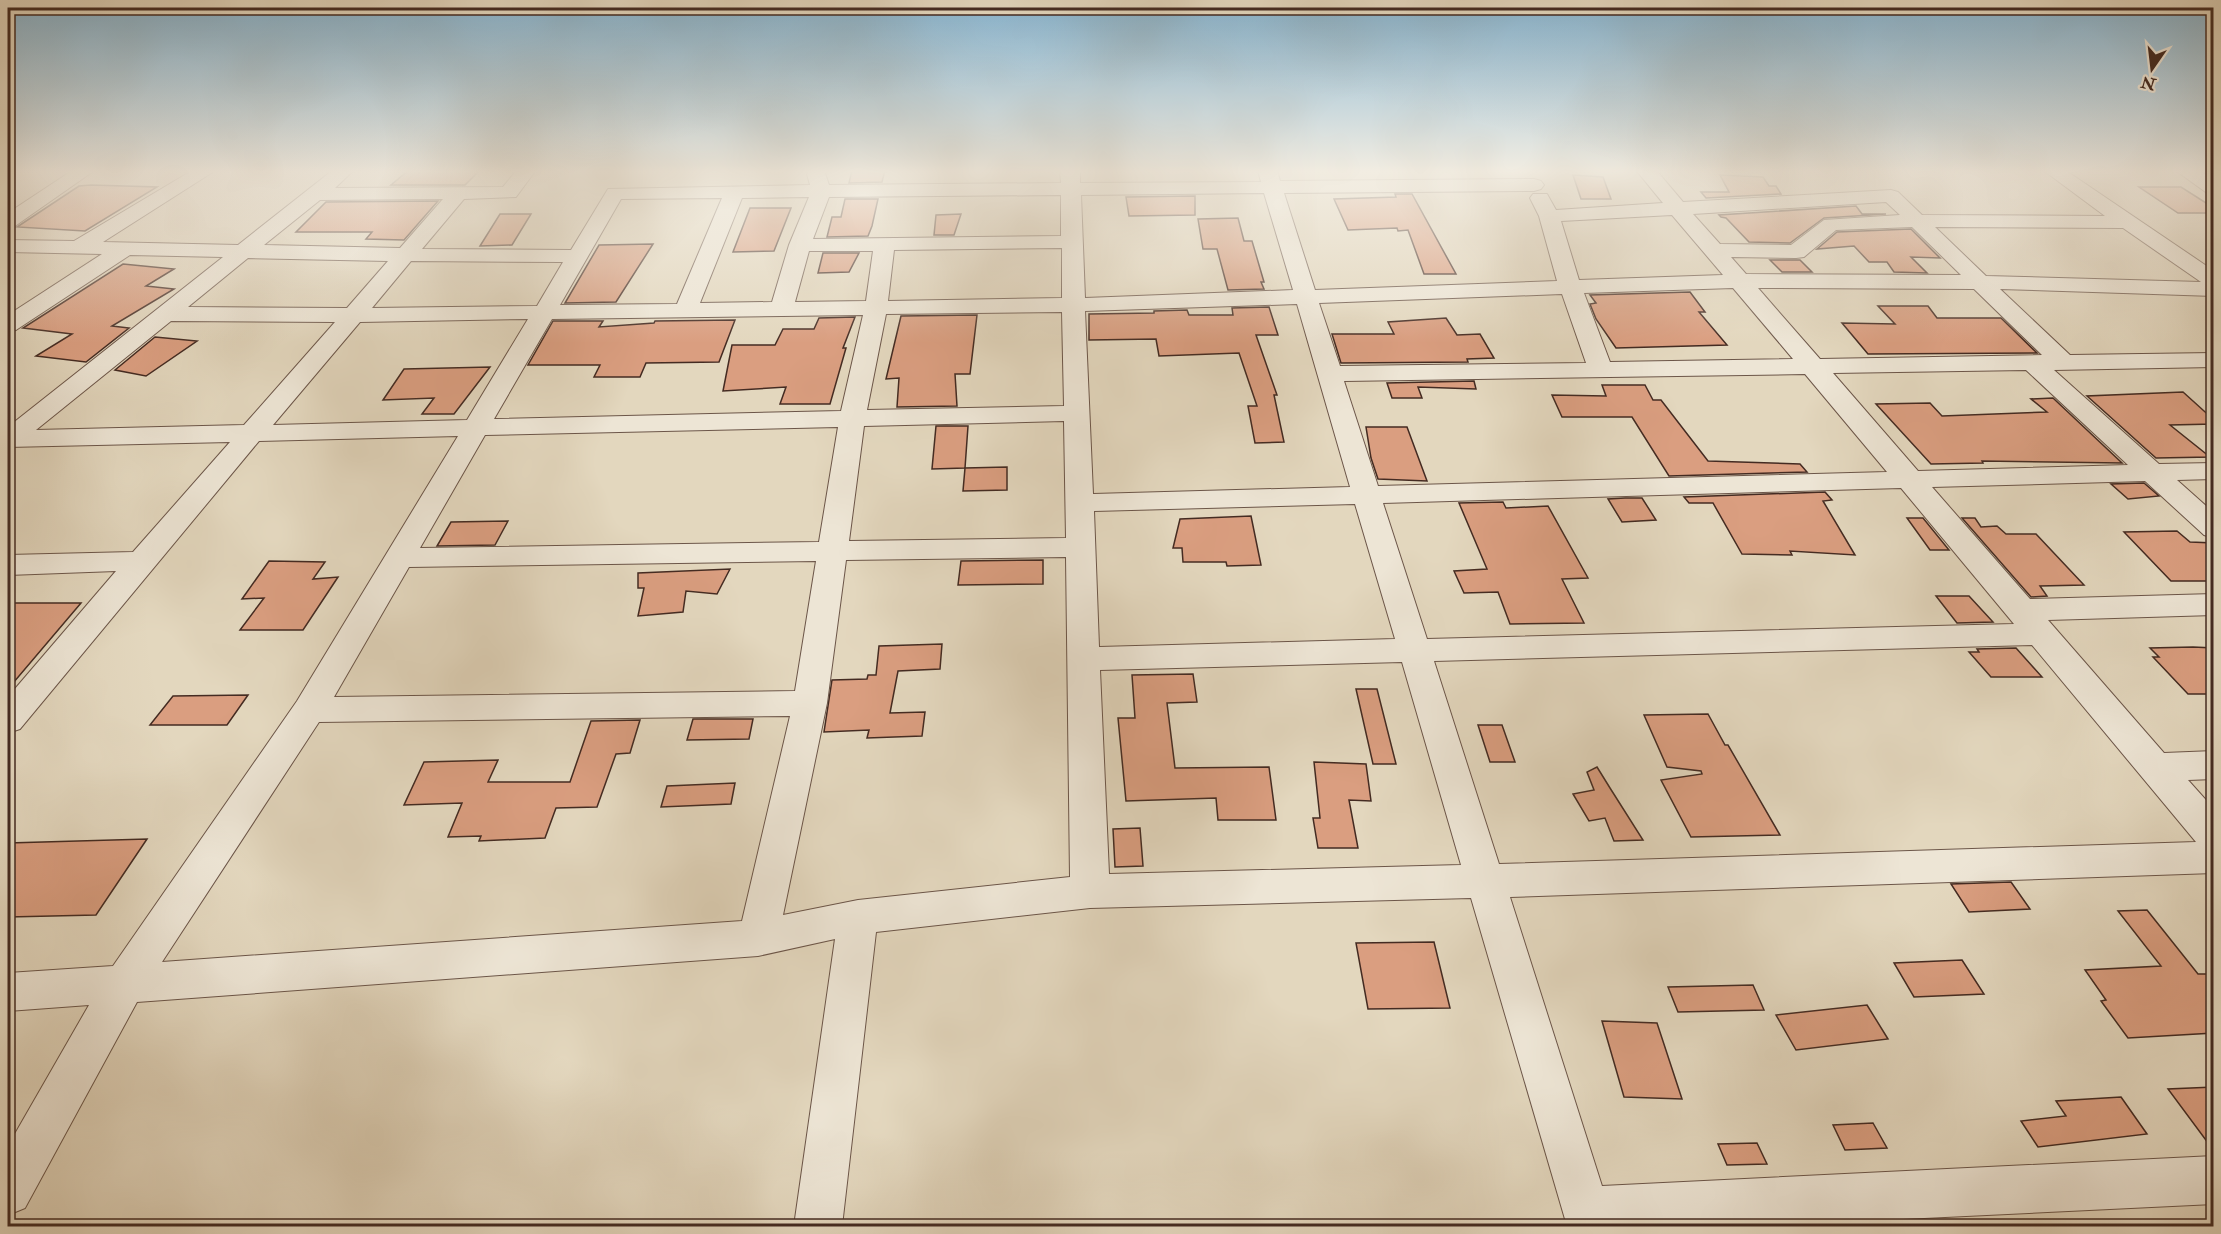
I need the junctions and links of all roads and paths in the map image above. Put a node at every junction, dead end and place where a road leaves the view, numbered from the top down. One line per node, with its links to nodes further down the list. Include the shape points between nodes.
1 (112, 228): 18 (street)
2 (273, 228): 21 (street)
3 (429, 228): 22 (street)
4 (594, 228): 23 (street)
5 (719, 228): 32 (street)
6 (807, 228): 16 (street)
7 (1072, 228): 14 (street)
8 (1284, 228): 28 (street)
9 (1552, 228): 27 (street)
10 (1694, 228): 20 (street)
11 (1827, 228): 20 (street, via 1796,252)
12 (1925, 228): 26 (street)
13 (2137, 228): 24 (street)
14 (1072, 242): 15 (street); 29 (street)
15 (884, 244): 16 (street); 31 (street)
16 (800, 245): 30 (street)
17 (8, 246): 18 (street)
18 (78, 248): 19 (street)
19 (125, 249): 21 (street); 36 (street)
20 (1713, 250): 25 (street)
21 (244, 251): 22 (street); 34 (street)
22 (406, 255): 23 (street); 35 (street)
23 (576, 256): 33 (street)
24 (2211, 279): 26 (street)
25 (1740, 281): 26 (street); 27 (street); 40 (street)
26 (1980, 282): 39 (street)
27 (1570, 286): 28 (street); 41 (street)
28 (1305, 297): 29 (street); 42 (street)
29 (1074, 305): 31 (street); 43 (street)
30 (782, 309): 31 (street); 32 (street)
31 (876, 309): 44 (street)
32 (685, 311): 33 (street)
33 (545, 313): 35 (street); 45 (street)
34 (166, 314): 35 (street); 47 (street)
35 (354, 315): 46 (street)
36 (8, 324)
37 (2214, 360): 39 (street)
38 (2032, 363): 39 (street); 40 (street); 49 (street)
39 (2064, 363)
40 (1812, 366): 41 (street); 50 (street)
41 (1601, 370): 42 (street)
42 (1329, 374): 51 (street)
43 (1077, 413): 44 (street); 52 (street)
44 (852, 418): 45 (street); 55 (street)
45 (476, 427): 46 (street); 56 (street)
46 (252, 432): 47 (street); 57 (street)
47 (9, 438)
48 (2214, 471): 49 (street)
49 (2151, 473): 50 (street); 53 (street)
50 (1908, 479): 51 (street); 60 (street)
51 (1367, 496): 52 (street); 62 (street)
52 (1079, 503): 54 (street)
53 (2214, 529)
54 (1080, 547): 55 (street); 63 (street)
55 (831, 551): 56 (street); 64 (street)
56 (399, 558): 65 (street)
57 (141, 561): 58 (street); 66 (street)
58 (8, 566)
59 (2214, 604): 60 (street)
60 (2020, 610): 61 (street)
61 (2041, 634): 62 (street); 68 (street)
62 (1414, 652): 63 (street); 71 (street)
63 (1083, 659): 72 (street)
64 (810, 703): 65 (street); 74 (street)
65 (309, 710): 75 (street)
66 (8, 719)
67 (2214, 765): 68 (street)
68 (2155, 767): 69 (street)
69 (2214, 836)
70 (2214, 857): 71 (street)
71 (1485, 881): 72 (street); 79 (street)
72 (1090, 891): 73 (street)
73 (858, 917): 74 (street); 80 (street)
74 (758, 938): 75 (street)
75 (123, 986): 76 (street); 78 (street)
76 (8, 992)
77 (2214, 1180): 79 (street)
78 (8, 1191)
79 (1589, 1219)
80 (818, 1227)

